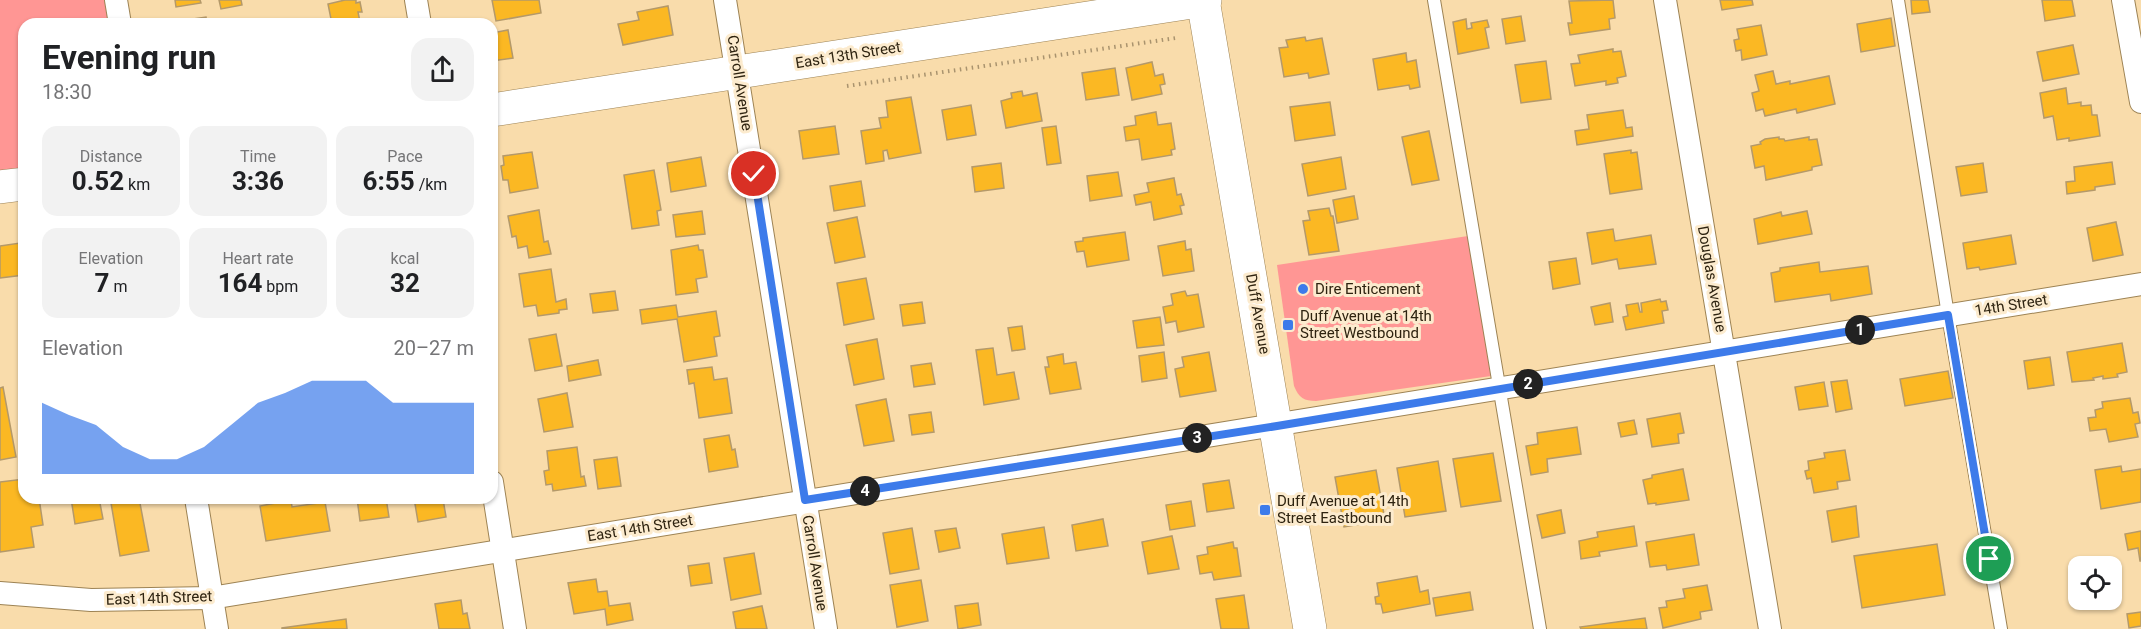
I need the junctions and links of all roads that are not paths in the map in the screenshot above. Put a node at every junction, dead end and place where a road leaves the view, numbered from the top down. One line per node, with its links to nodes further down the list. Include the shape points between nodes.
1 (116, 0): 9 (street)
2 (416, 0): 10 (street)
3 (725, 0): 11 (street, Carroll Avenue)
4 (1204, 0): 11 (main road, East 13th Street); 20 (main road, Duff Avenue)
5 (1434, 0): 19 (lane)
6 (1665, 0): 18 (street, Douglas Avenue)
7 (1898, 0): 17 (lane)
8 (2123, 0): 12 (street)
9 (119, 18)
10 (419, 18)
11 (738, 72): 13 (main road, East 13th Street); 21 (street, Carroll Avenue)
12 (2141, 102)
13 (498, 109)
14 (18, 185): 15 (main road)
15 (0, 187)
16 (2141, 284): 17 (street, 14th Street)
17 (1948, 315): 18 (street, 14th Street); 33 (lane)
18 (1724, 351): 19 (street, 14th Street); 32 (street, Douglas Avenue)
19 (1501, 389): 20 (street, 14th Street); 31 (lane)
20 (1277, 426): 21 (street, East 14th Street); 30 (main road, Duff Avenue)
21 (805, 500): 24 (street, East 14th Street); 29 (street, Carroll Avenue)
22 (197, 504): 26 (street)
23 (495, 504): 24 (street)
24 (502, 550): 26 (street, East 14th Street); 28 (street)
25 (0, 593): 26 (street, East 14th Street, via 91,600)
26 (211, 598): 27 (street)
27 (217, 629)
28 (515, 629)
29 (825, 629)
30 (1310, 629)
31 (1540, 629)
32 (1770, 629)
33 (2001, 629)

